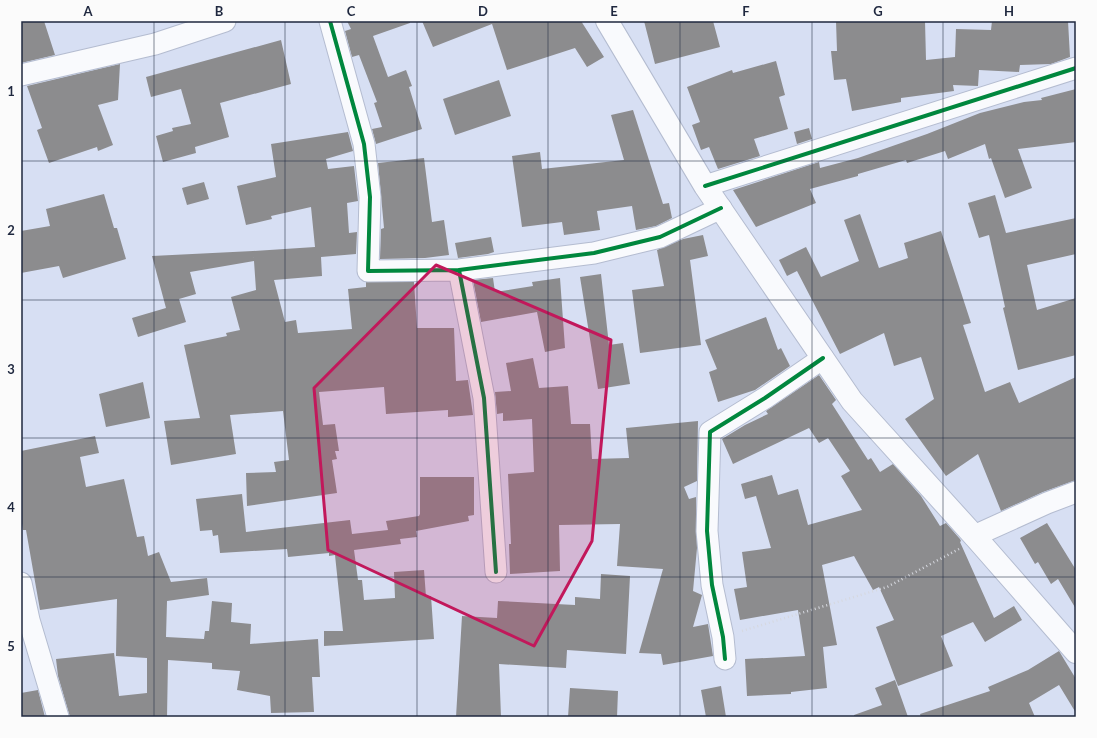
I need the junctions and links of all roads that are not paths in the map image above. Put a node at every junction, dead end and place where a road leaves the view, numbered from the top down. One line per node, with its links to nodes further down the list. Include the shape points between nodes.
1 (225, 21): 5 (street, via 155,44)
2 (330, 21): 8 (street, via 364,144 370,197 368,271)
3 (607, 21): 6 (main road)
4 (1076, 68): 6 (street)
5 (21, 76)
6 (705, 186): 7 (main road)
7 (721, 208): 8 (street, via 660,238 594,253); 9 (main road)
8 (459, 270): 12 (street, via 484,398)
9 (823, 358): 11 (main road, via 852,401); 15 (street, via 710,432 707,531 712,585)
10 (1076, 492): 11 (street, via 1047,503)
11 (976, 538): 14 (main road)
12 (496, 572)
13 (21, 583): 16 (street, via 29,620)
14 (1076, 652)
15 (725, 659)
16 (58, 717)

